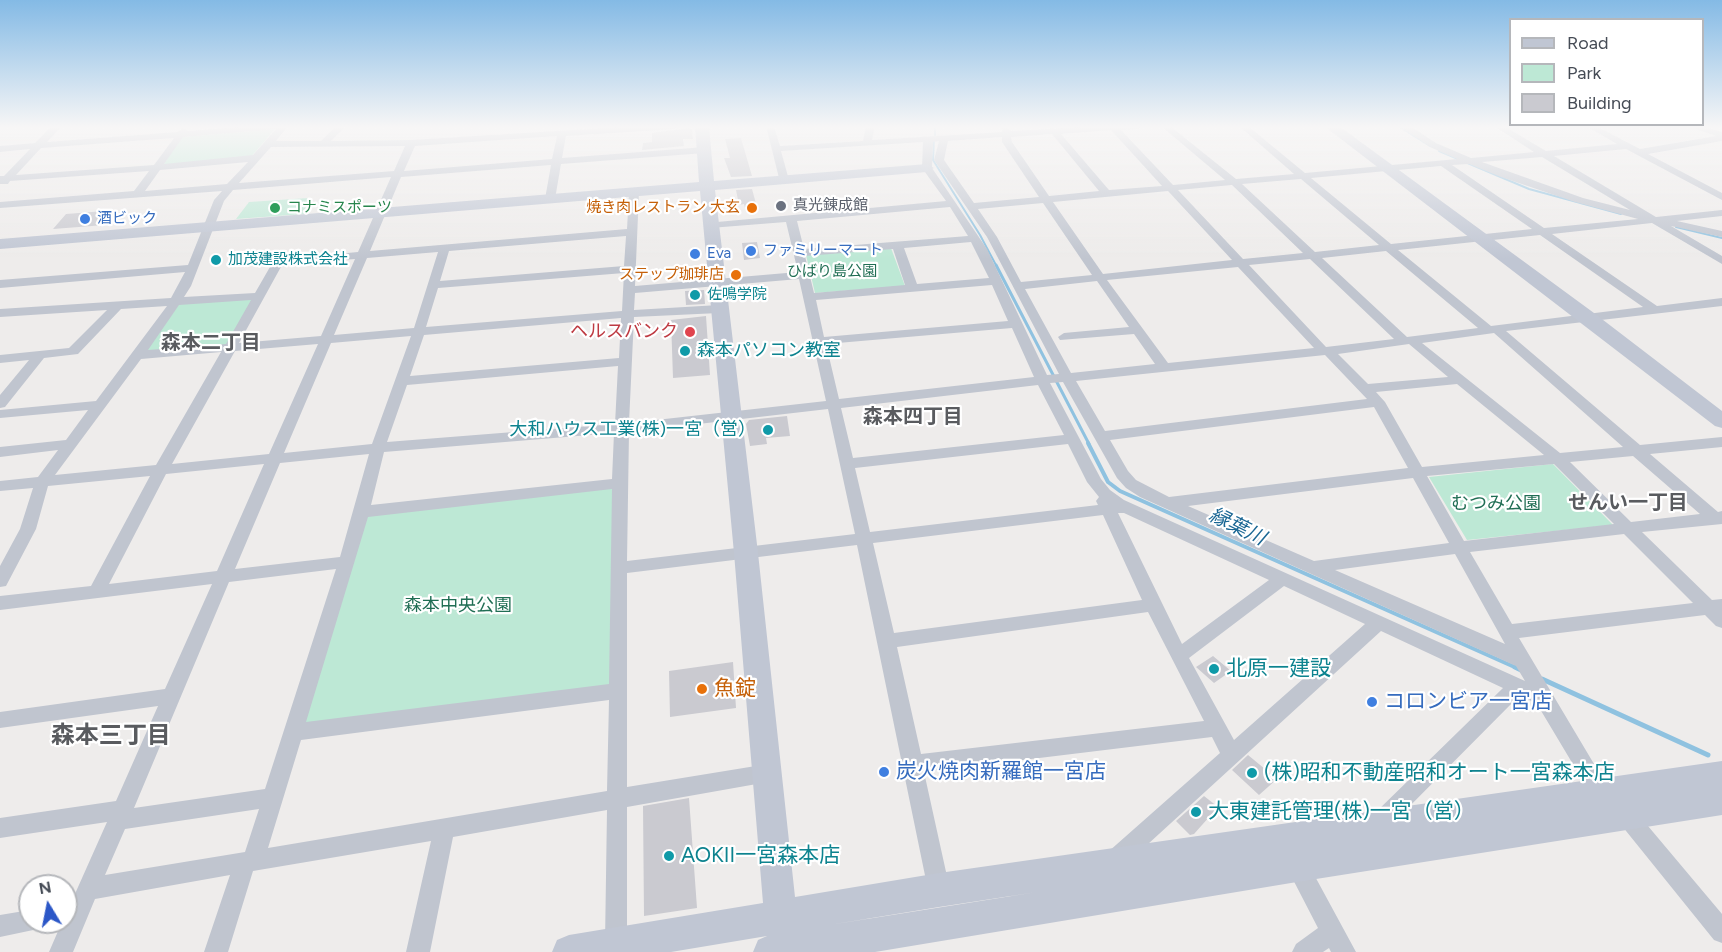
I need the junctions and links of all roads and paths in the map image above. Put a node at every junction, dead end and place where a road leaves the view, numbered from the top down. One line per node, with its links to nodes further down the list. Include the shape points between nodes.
1 (13, 170): 27 (street)
2 (127, 170): 27 (street)
3 (154, 170): 34 (street)
4 (244, 170): 30 (street)
5 (399, 170): 24 (street)
6 (445, 170): 24 (street)
7 (554, 170): 36 (street)
8 (707, 170): 29 (street)
9 (782, 170): 26 (street)
10 (898, 170): 26 (street)
11 (929, 170): 38 (street)
12 (946, 170): 40 (street)
13 (1026, 170): 37 (street)
14 (1087, 170): 33 (street)
15 (1155, 170): 31 (street)
16 (1220, 170): 28 (street)
17 (1296, 170): 25 (street)
18 (1383, 170): 25 (street)
19 (1389, 170): 50 (street)
20 (1458, 170): 48 (street)
21 (1493, 170): 44 (street, via 1552,192)
22 (1574, 170): 44 (street)
23 (1674, 170): 35 (street)
24 (398, 174): 30 (street); 41 (street)
25 (1303, 176): 28 (street); 55 (street)
26 (784, 180): 29 (street)
27 (2, 181)
28 (1234, 182): 31 (street); 58 (street)
29 (708, 186): 32 (street); 45 (street)
30 (230, 188): 34 (street); 46 (street, via 219,200)
31 (1172, 188): 33 (street); 60 (street)
32 (634, 192): 36 (street); 47 (street)
33 (1107, 194): 37 (street)
34 (137, 195): 39 (street)
35 (1722, 197)
36 (550, 199): 41 (street)
37 (1046, 200): 40 (street); 64 (street)
38 (953, 204): 43 (street); 51 (street)
39 (0, 205)
40 (972, 206): 69 (street)
41 (382, 212): 46 (street); 57 (street)
42 (1722, 213): 44 (street)
43 (791, 218): 45 (street); 56 (street)
44 (1655, 219): 48 (street); 49 (street); 59 (street)
45 (710, 225): 66 (street)
46 (208, 226): 52 (street); 61 (street)
47 (632, 232): 54 (street); 62 (street)
48 (1545, 232): 50 (street); 78 (street)
49 (1722, 234)
50 (1481, 238): 55 (street); 81 (street)
51 (975, 239): 53 (street); 65 (street)
52 (0, 244)
53 (897, 245): 56 (street); 70 (street)
54 (444, 249): 57 (street); 68 (street)
55 (1389, 249): 58 (street); 84 (street)
56 (799, 253): 63 (street)
57 (362, 255): 72 (street, via 278,262); 87 (street)
58 (1311, 256): 60 (street); 89 (street)
59 (1722, 261)
60 (1242, 264): 64 (street); 91 (street)
61 (192, 268): 67 (street); 75 (street)
62 (630, 269): 68 (street); 71 (street)
63 (804, 275): 66 (street); 73 (street)
64 (1100, 278): 69 (street); 83 (street)
65 (995, 280): 70 (street); 82 (street)
66 (716, 283): 71 (street); 77 (street)
67 (0, 284)
68 (433, 285): 85 (street)
69 (1018, 286): 97 (street)
70 (912, 288): 73 (street)
71 (629, 290): 80 (street)
72 (258, 296): 75 (street); 90 (street)
73 (809, 297): 88 (street)
74 (1722, 302): 78 (street)
75 (174, 303): 76 (street); 93 (street)
76 (118, 306): 79 (street); 92 (street, via 73,351)
77 (719, 309): 80 (street); 108 (street)
78 (1655, 310): 81 (street)
79 (0, 313)
80 (628, 314): 85 (street); 95 (street)
81 (1587, 316): 84 (street); 106 (street)
82 (1017, 324): 88 (street); 98 (street)
83 (1137, 330): 86 (street); 96 (street)
84 (1493, 330): 89 (street); 116 (street)
85 (419, 331): 87 (street); 100 (street)
86 (1064, 337)
87 (327, 339): 90 (street); 119 (street)
88 (819, 341): 105 (street)
89 (1408, 341): 91 (street); 99 (street)
90 (230, 348): 93 (street); 121 (street)
91 (1325, 351): 96 (street); 101 (street)
92 (40, 355): 94 (street); 103 (street)
93 (138, 355): 104 (street)
94 (0, 359)
95 (626, 360): 100 (street); 110 (street)
96 (1165, 369): 97 (street)
97 (1065, 378): 98 (street); 111 (street)
98 (1044, 380): 105 (street); 112 (street)
99 (1458, 380): 101 (street); 118 (street)
100 (402, 381): 115 (street)
101 (1364, 389): 102 (street)
102 (1377, 402): 111 (street); 122 (street)
103 (0, 404)
104 (101, 405): 107 (street); 114 (street)
105 (835, 405): 108 (street); 120 (street)
106 (1715, 409): 109 (street)
107 (0, 414)
108 (731, 416): 110 (street); 134 (street)
109 (1722, 422)
110 (622, 426): 115 (street); 124 (street)
111 (1101, 436): 126 (street, via 1122,474 1145,493)
112 (1072, 439): 120 (street); 127 (street, via 1095,482)
113 (1722, 442): 116 (street)
114 (71, 444): 117 (street); 123 (street)
115 (378, 448): 119 (street); 128 (street)
116 (1634, 449): 118 (street); 129 (street)
117 (0, 452)
118 (1557, 458): 122 (street); 130 (street)
119 (273, 459): 121 (street); 138 (street)
120 (847, 464): 131 (street)
121 (161, 470): 123 (street); 141 (street)
122 (1418, 472): 126 (street); 132 (street)
123 (42, 482): 125 (street); 133 (street, via 28,529)
124 (621, 483): 128 (street); 137 (street)
125 (0, 486)
126 (1167, 503): 136 (street)
127 (1117, 508): 131 (street); 139 (street); 143 (street)
128 (362, 512): 135 (street)
129 (1719, 520): 130 (street)
130 (1626, 528): 132 (street); 144 (street)
131 (864, 538): 134 (street); 148 (street)
132 (1460, 547): 136 (street); 147 (street)
133 (8, 553): 140 (street)
134 (746, 554): 137 (street); 160 (street)
135 (346, 562): 138 (street); 157 (street)
136 (1313, 567): 150 (street)
137 (620, 568): 152 (street)
138 (221, 578): 141 (street); 154 (street)
139 (1283, 578): 146 (street); 149 (street)
140 (0, 581)
141 (96, 593): 142 (street)
142 (0, 603)
143 (1153, 605): 148 (street); 149 (street)
144 (1715, 607): 145 (street); 147 (street)
145 (1722, 621)
146 (1379, 622): 151 (street); 158 (street)
147 (1508, 632): 150 (street)
148 (887, 640): 159 (street)
149 (1179, 656): 156 (street)
150 (1525, 663): 153 (street)
151 (1517, 686): 153 (street); 167 (street)
152 (618, 691): 157 (street); 163 (street)
153 (1541, 694): 165 (street, via 1590,774)
154 (171, 696): 155 (street); 166 (street)
155 (0, 720)
156 (1217, 728): 158 (street); 159 (street)
157 (293, 732): 162 (street)
158 (1231, 754): 171 (street)
159 (914, 765): 174 (street)
160 (768, 773): 163 (street); 176 (street)
161 (1722, 775): 165 (street)
162 (273, 797): 166 (street); 170 (street)
163 (616, 798): 169 (street); 182 (street)
164 (1722, 801): 165 (street)
165 (1616, 804): 167 (street); 172 (street); 180 (street)
166 (120, 815): 168 (street); 173 (street)
167 (1377, 825): 171 (street)
168 (0, 828)
169 (444, 828): 170 (street); 186 (street)
170 (249, 861): 173 (street); 185 (street)
171 (1109, 865): 174 (street)
172 (1297, 866): 179 (street); 183 (street)
173 (88, 889): 175 (street)
174 (939, 890): 176 (street)
175 (78, 905)
176 (780, 916): 182 (street); 183 (street)
177 (18, 923): 178 (street)
178 (0, 926)
179 (1332, 932): 188 (street); 189 (street)
180 (1722, 932)
181 (66, 934): 184 (street)
182 (616, 943): 187 (street)
183 (780, 951)
184 (61, 952)
185 (216, 952)
186 (418, 952)
187 (569, 952)
188 (1304, 952)
189 (1344, 952)

